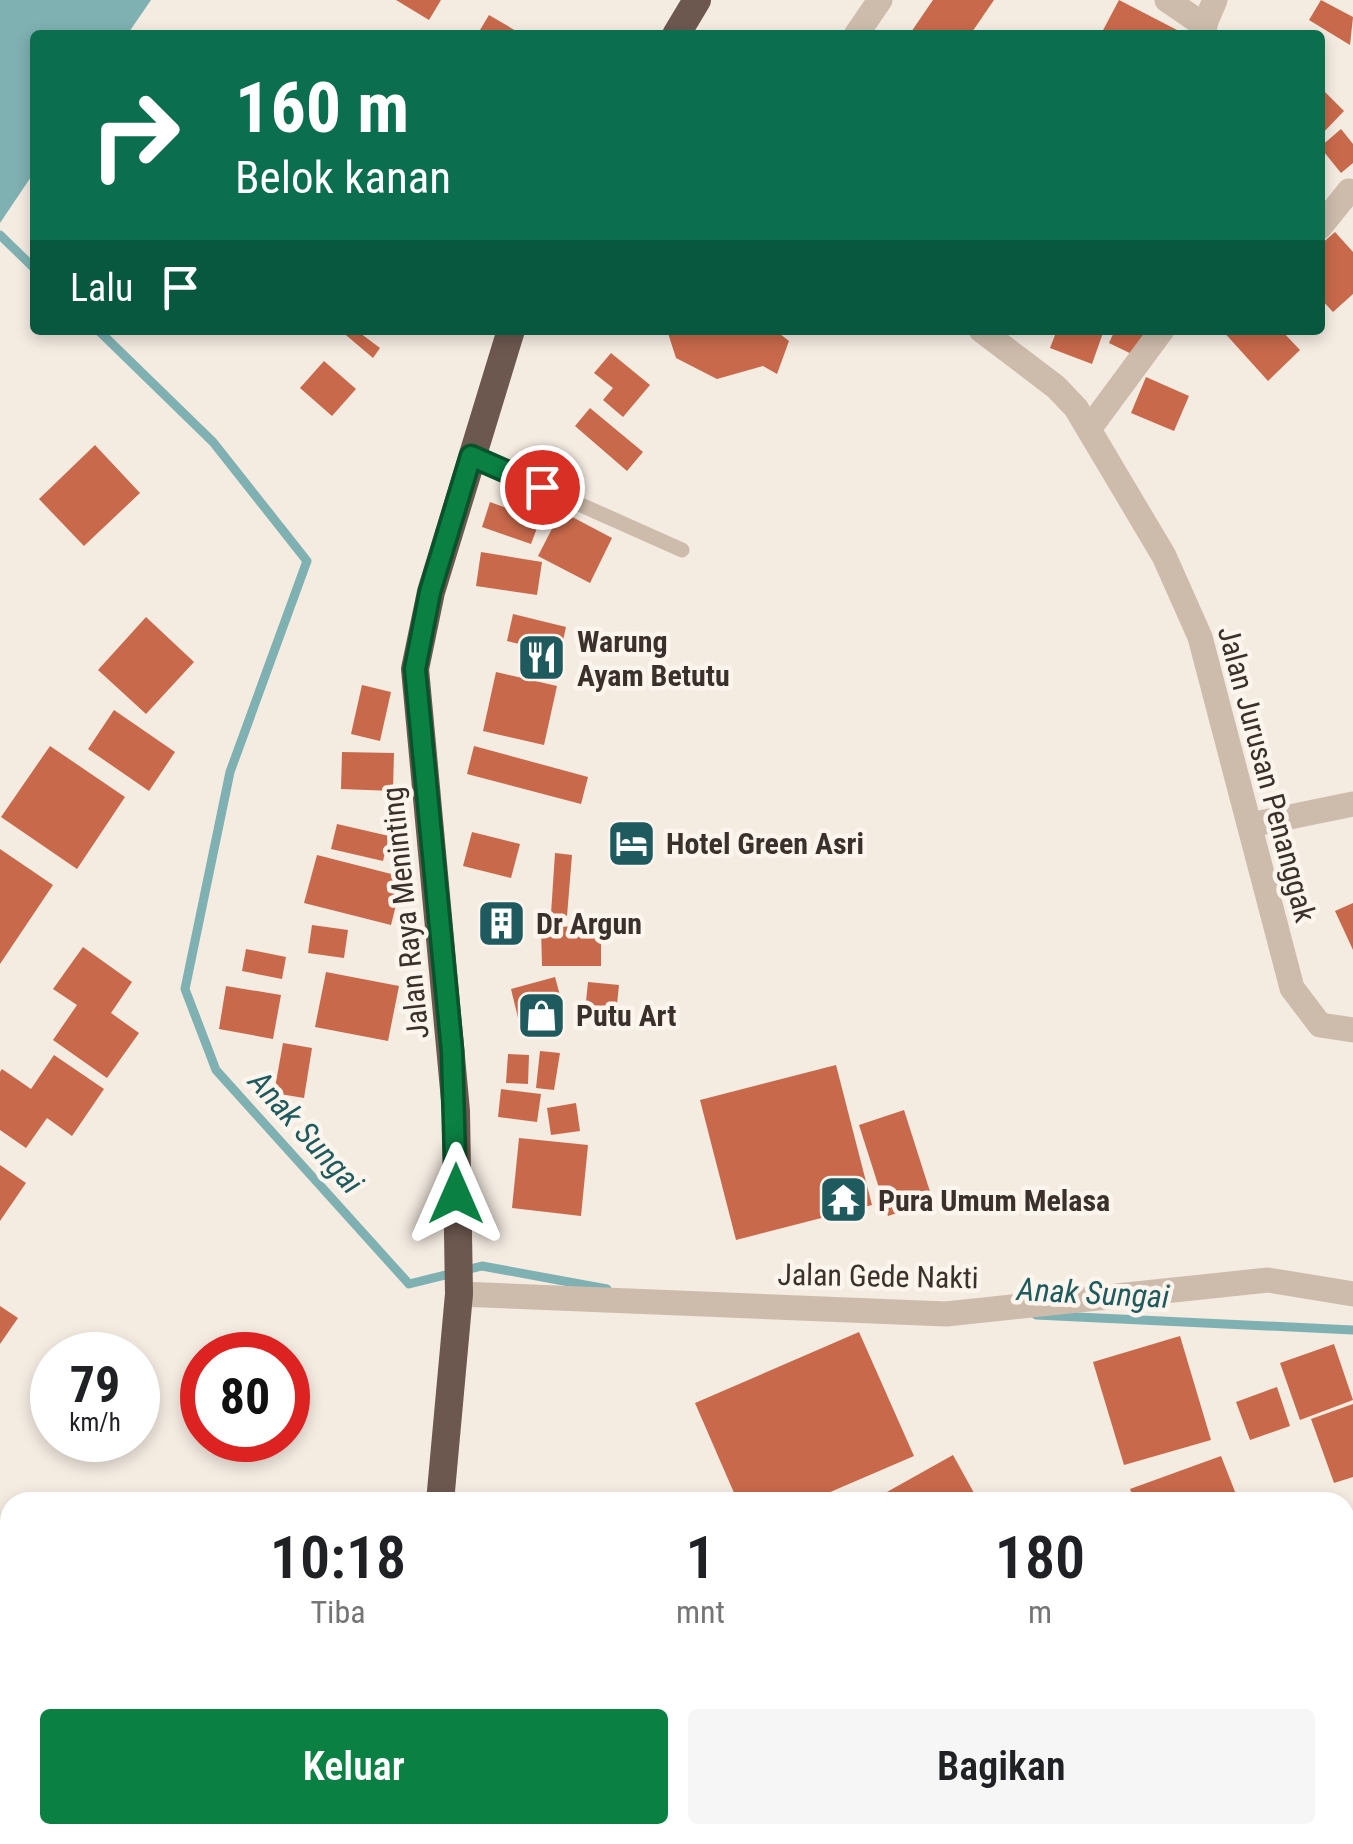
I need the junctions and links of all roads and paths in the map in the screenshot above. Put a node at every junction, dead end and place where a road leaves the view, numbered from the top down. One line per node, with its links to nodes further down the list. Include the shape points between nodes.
1 (880, 0): 4 (street)
2 (1166, 0): 5 (street)
3 (1215, 0): 6 (street)
4 (859, 30)
5 (1201, 30)
6 (1202, 30)
7 (1349, 191): 8 (street)
8 (1325, 221)
9 (509, 335): 13 (highway, Jalan Raya Meninting)
10 (988, 335): 12 (street, Jalan Jurusan Penanggak, via 1056,387)
11 (1158, 335): 12 (street)
12 (1089, 428): 16 (street, Jalan Jurusan Penanggak, via 1164,556 1200,637)
13 (471, 456): 14 (lane); 18 (highway, Jalan Raya Meninting, via 430,592 415,669 453,1066)
14 (682, 550)
15 (1353, 804): 16 (street)
16 (1250, 824): 17 (street, Jalan Jurusan Penanggak, via 1292,988 1320,1024)
17 (1353, 1030)
18 (459, 1288): 19 (street, Jalan Gede Nakti, via 946,1314 1268,1280); 20 (highway, Jalan Raya Meninting)
19 (1353, 1294)
20 (441, 1492)

